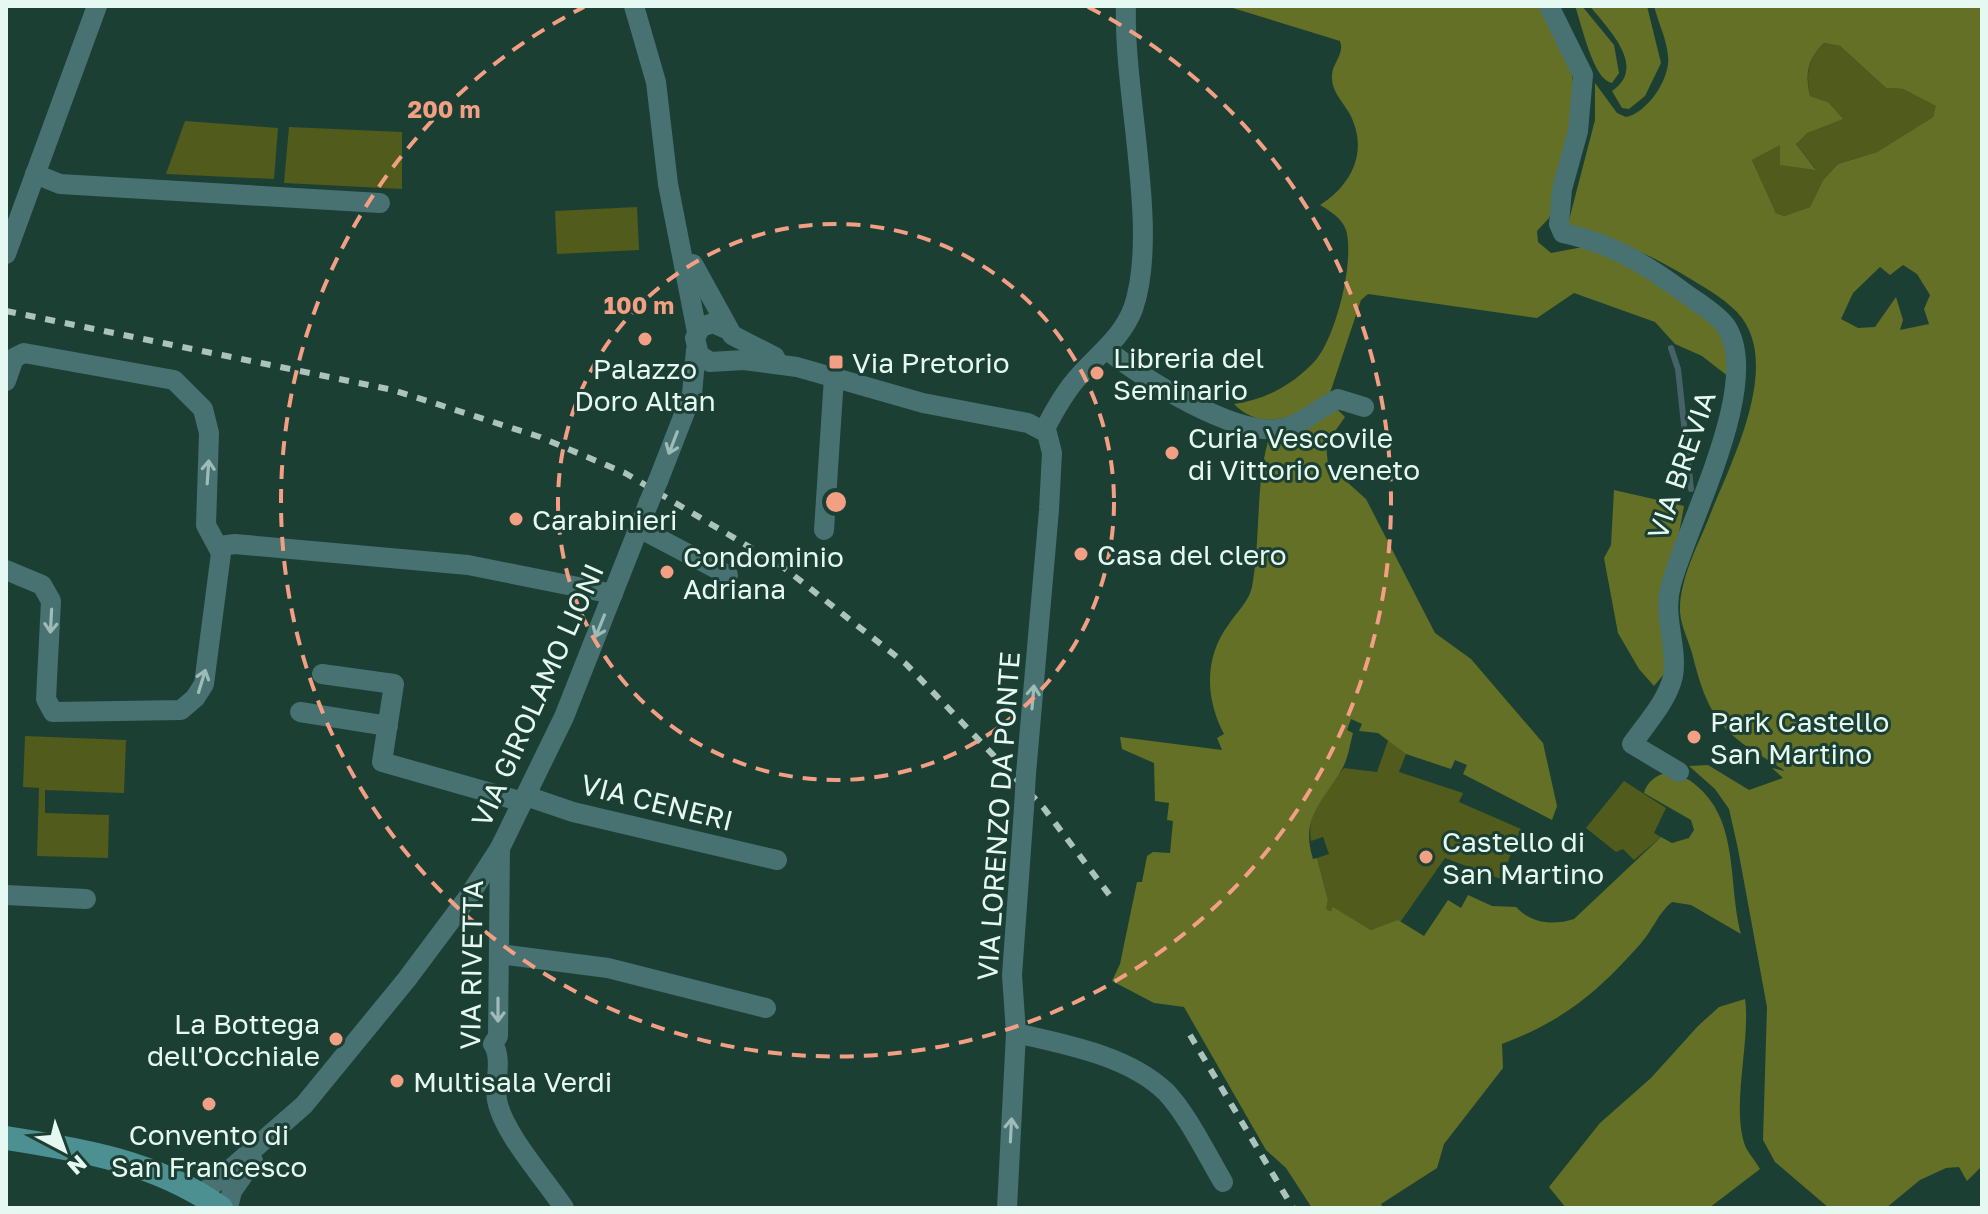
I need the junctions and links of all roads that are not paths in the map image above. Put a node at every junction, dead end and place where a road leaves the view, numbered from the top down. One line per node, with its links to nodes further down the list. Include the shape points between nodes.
1 (97, 6): 5 (street)
2 (634, 6): 8 (street, VIA GIROLAMO LIONI, via 654,74)
3 (1126, 6): 12 (street, via 1142,241 1134,307)
4 (1549, 6): 28 (street, VIA BREVIA, via 1583,75 1578,131 1562,189 1563,233 1625,253 1703,307 1725,325 1738,371 1718,451 1669,589 1673,677 1632,744)
5 (35, 174): 6 (street, via 60,184); 7 (street)
6 (380, 203)
7 (13, 212): 9 (street)
8 (678, 232): 10 (street); 11 (street, VIA GIROLAMO LIONI)
9 (6, 254)
10 (730, 332): 11 (street, via 713,323); 13 (street, via 731,352); 14 (street)
11 (697, 341): 13 (street, via 710,362); 19 (street, VIA GIROLAMO LIONI, one-way to 19, bridge, via 692,394)
12 (1106, 349): 17 (street, via 1189,401 1265,431 1288,428 1338,399); 18 (street, via 1070,387)
13 (722, 360): 14 (street)
14 (797, 367): 15 (street)
15 (834, 377): 18 (street); 20 (street)
16 (6, 381): 21 (street, one-way to 16, via 206,525 209,433 203,409 190,392 174,380 24,353 14,358)
17 (1364, 407)
18 (1044, 431): 36 (street, VIA LORENZO DA PONTE, one-way to 18, bridge, via 1012,975 1051,468)
19 (639, 528): 23 (street); 24 (street, VIA GIROLAMO LIONI)
20 (824, 530)
21 (220, 546): 22 (street, one-way to 21, via 42,585 51,601 46,699 53,712 181,710 204,684); 24 (street, via 468,565)
22 (6, 570)
23 (728, 575)
24 (613, 594): 29 (street, VIA GIROLAMO LIONI, one-way to 29, via 564,717)
25 (322, 674): 27 (street, via 394,684)
26 (300, 712): 27 (street)
27 (388, 726): 29 (street, VIA CENERI, via 382,762)
28 (1679, 772)
29 (524, 799): 30 (street, VIA GIROLAMO LIONI); 31 (street, VIA CENERI)
30 (500, 848): 34 (street, VIA RIVETTA); 38 (street, VIA GIROLAMO LIONI, via 436,943 304,1105)
31 (777, 860)
32 (6, 895): 33 (street)
33 (86, 899)
34 (499, 954): 35 (street, via 608,968); 42 (street, VIA RIVETTA, one-way to 42, via 498,1036 493,1044 497,1101)
35 (766, 1008)
36 (1016, 1033): 39 (street, via 1140,1072 1167,1094); 43 (street, VIA LORENZO DA PONTE, one-way to 36)
37 (6, 1138): 40 (street, via 127,1160)
38 (266, 1142): 40 (street); 41 (street, via 232,1191)
39 (1223, 1182)
40 (212, 1201)
41 (228, 1208)
42 (564, 1208)
43 (1007, 1208)

